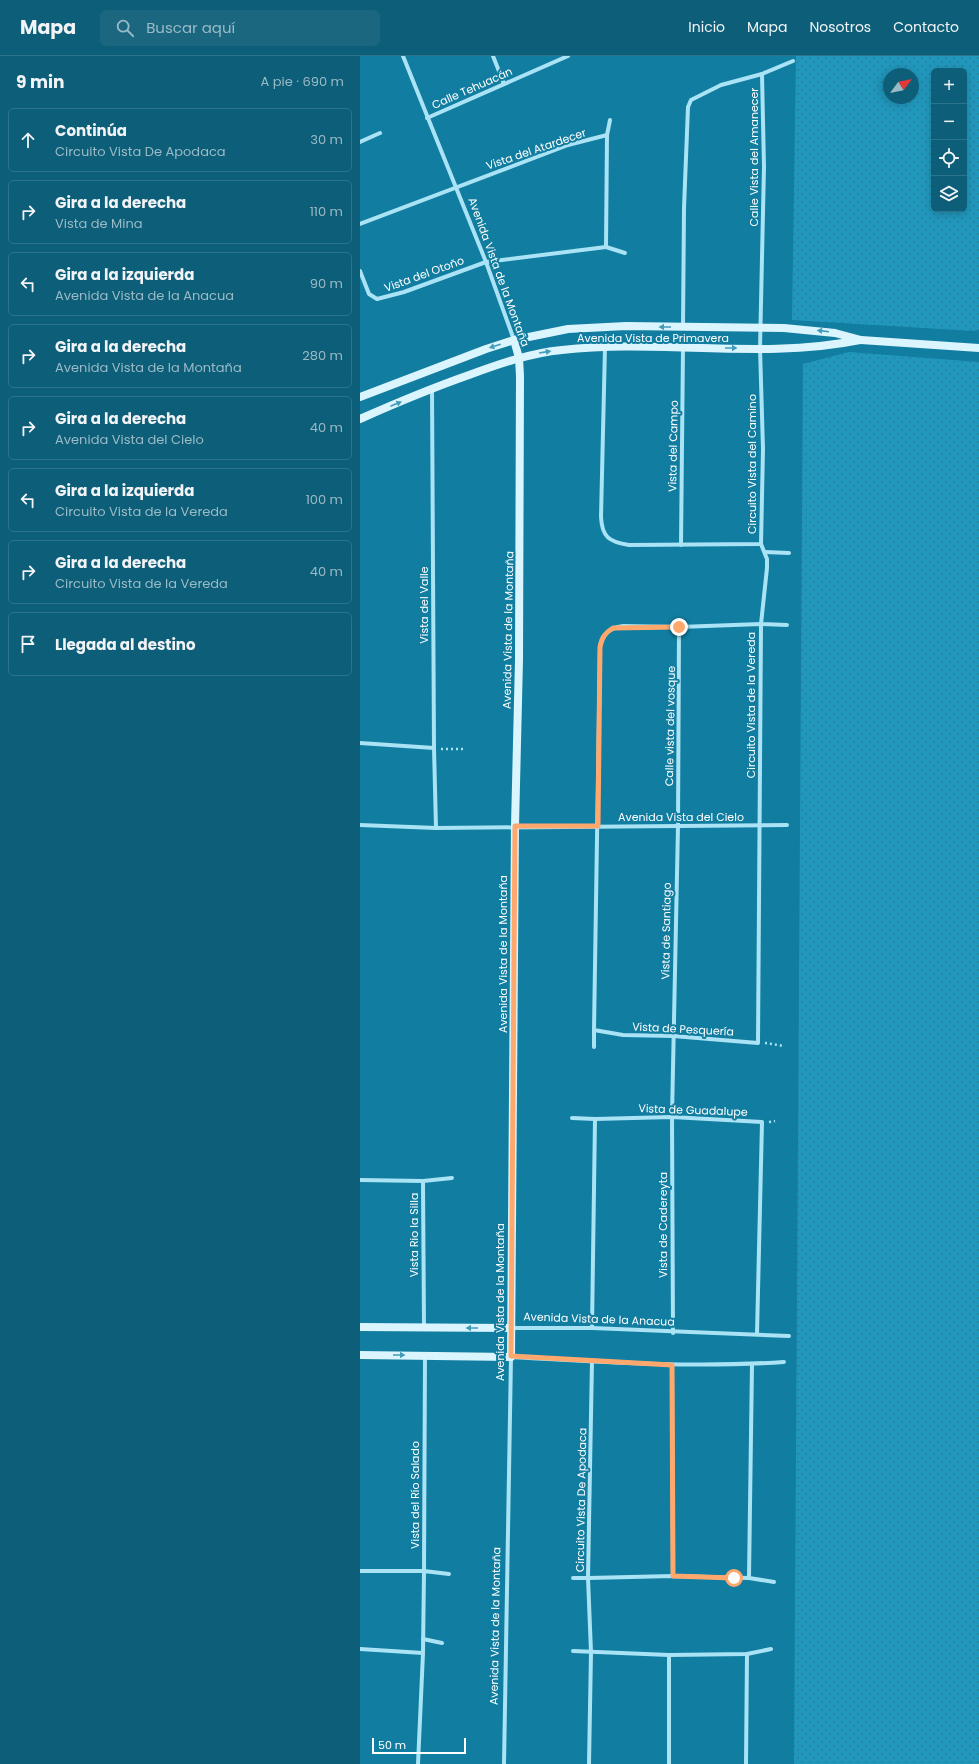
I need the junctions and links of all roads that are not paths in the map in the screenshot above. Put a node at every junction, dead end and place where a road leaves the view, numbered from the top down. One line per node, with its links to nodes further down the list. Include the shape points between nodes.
1 (403, 56): 7 (street, Avenida Vista de la Montaña)
2 (493, 56): 6 (street)
3 (568, 56): 6 (street, Calle Tehuacán)
4 (793, 61): 5 (street)
5 (762, 74): 18 (street, Calle Vista del Amanecer, via 706,91 691,100 688,107); 19 (street, Calle Vista del Amanecer, via 764,166)
6 (504, 84): 7 (street, Calle Tehuacán)
7 (427, 118): 12 (street, Avenida Vista de la Montaña)
8 (610, 120): 10 (street)
9 (380, 134): 11 (street)
10 (607, 135): 12 (street, Vista del Atardecer, via 568,145); 14 (street)
11 (360, 142)
12 (456, 187): 13 (street); 16 (street, Avenida Vista de la Montaña)
13 (360, 224)
14 (606, 247): 15 (street); 16 (street)
15 (625, 253)
16 (486, 262): 17 (street, Vista del Otoño, via 377,299 369,294); 20 (street, Avenida Vista de la Montaña)
17 (360, 271)
18 (683, 327): 19 (street, Avenida Vista de Primavera); 20 (street, Avenida Vista de Primavera, one-way to 20, via 590,327 543,333)
19 (761, 328): 21 (street, Avenida Vista de Primavera, one-way to 19, via 822,331); 24 (street, Calle Vista del Amanecer)
20 (514, 340): 26 (street, Avenida Vista de la Montaña); 28 (street, Avenida Vista de Primavera, one-way to 28, via 453,360)
21 (861, 340): 24 (street, Avenida Vista de Primavera, via 817,346); 25 (street, Avenida Vista de Primavera)
22 (606, 347): 23 (street, Avenida Vista de Primavera); 26 (street, Avenida Vista de Primavera, one-way to 22, via 561,350); 30 (street, Circuito Vista del Camino, via 601,527 607,538 620,543)
23 (683, 348): 24 (street, Avenida Vista de Primavera, one-way to 24); 30 (street, Vista del Campo)
24 (760, 348): 31 (street, Circuito Vista del Camino)
25 (979, 348)
26 (519, 358): 27 (street, Avenida Vista de Primavera); 41 (street, Avenida Vista de la Montaña, via 519,652)
27 (432, 388): 29 (street, Avenida Vista de Primavera, one-way to 27); 38 (street, Vista del Valle)
28 (360, 396)
29 (360, 419)
30 (681, 544): 31 (street, Circuito Vista del Camino)
31 (761, 544): 32 (street)
32 (765, 552): 33 (street); 34 (street, via 767,581)
33 (789, 553)
34 (761, 624): 35 (street); 36 (street, Circuito Vista de la Vereda); 44 (street, Circuito Vista de la Vereda)
35 (787, 624)
36 (679, 627): 42 (street, Circuito Vista de la Vereda, via 618,627 606,632 602,638); 43 (street, Calle vista del vosque)
37 (360, 743): 38 (street)
38 (434, 748): 45 (street, Vista del Valle)
39 (360, 825): 45 (street, Avenida Vista del Cielo)
40 (787, 825): 44 (street, Avenida Vista del Cielo)
41 (515, 826): 42 (street, Avenida Vista del Cielo); 45 (street, Avenida Vista del Cielo); 57 (street, Avenida Vista de la Montaña)
42 (598, 826): 43 (street, Avenida Vista del Cielo); 46 (street)
43 (678, 826): 44 (street, Avenida Vista del Cielo); 47 (street, Vista de Santiago)
44 (759, 826): 47 (street, Vista de Pesquería, via 758,1043)
45 (436, 828)
46 (594, 1030): 47 (street, Vista de Pesquería, via 623,1035); 48 (street)
47 (673, 1036): 49 (street, Vista de Santiago)
48 (594, 1047)
49 (672, 1117): 51 (street, Vista de Guadalupe); 59 (street, Vista de Cadereyta); 60 (street, Vista de Guadalupe, via 762,1122)
50 (572, 1118): 51 (street, Vista de Guadalupe)
51 (595, 1119): 58 (street)
52 (452, 1178): 54 (street)
53 (360, 1180): 54 (street, Vista Rio la Silla)
54 (423, 1181): 56 (street, Vista Rio la Silla)
55 (360, 1327): 56 (street, Avenida Vista de la Anacua)
56 (424, 1328): 57 (street, Avenida Vista de la Anacua, one-way to 56)
57 (511, 1328): 58 (street, Avenida Vista de la Anacua); 64 (street, Avenida Vista de la Montaña)
58 (592, 1328): 59 (street, Avenida Vista de la Anacua)
59 (673, 1332): 60 (street, Avenida Vista de la Anacua)
60 (757, 1334): 61 (street, Avenida Vista de la Anacua)
61 (788, 1336)
62 (360, 1355): 63 (street, one-way to 63)
63 (425, 1355): 64 (street); 70 (street, Vista del Río Salado)
64 (511, 1356): 65 (street); 87 (street, Avenida Vista de la Montaña)
65 (592, 1361): 68 (street); 74 (street, Circuito Vista De Apodaca)
66 (784, 1362): 67 (street)
67 (752, 1364): 68 (street); 75 (street)
68 (672, 1365): 72 (street)
69 (360, 1571): 70 (street)
70 (424, 1571): 71 (street); 77 (street, Vista del Río Salado)
71 (450, 1574)
72 (673, 1576): 74 (street, Circuito Vista De Apodaca); 75 (street, Circuito Vista De Apodaca)
73 (573, 1578): 74 (street)
74 (588, 1578): 82 (street)
75 (749, 1578): 76 (street, Circuito Vista De Apodaca)
76 (774, 1582)
77 (423, 1639): 78 (street); 83 (street, Vista del Río Salado)
78 (442, 1643)
79 (360, 1649): 83 (street)
80 (771, 1649): 84 (street)
81 (573, 1651): 82 (street)
82 (590, 1652): 85 (street); 88 (street)
83 (423, 1653): 86 (street, Vista del Río Salado)
84 (747, 1654): 85 (street); 90 (street)
85 (669, 1655): 89 (street)
86 (418, 1764)
87 (504, 1764)
88 (589, 1764)
89 (669, 1764)
90 (746, 1764)

